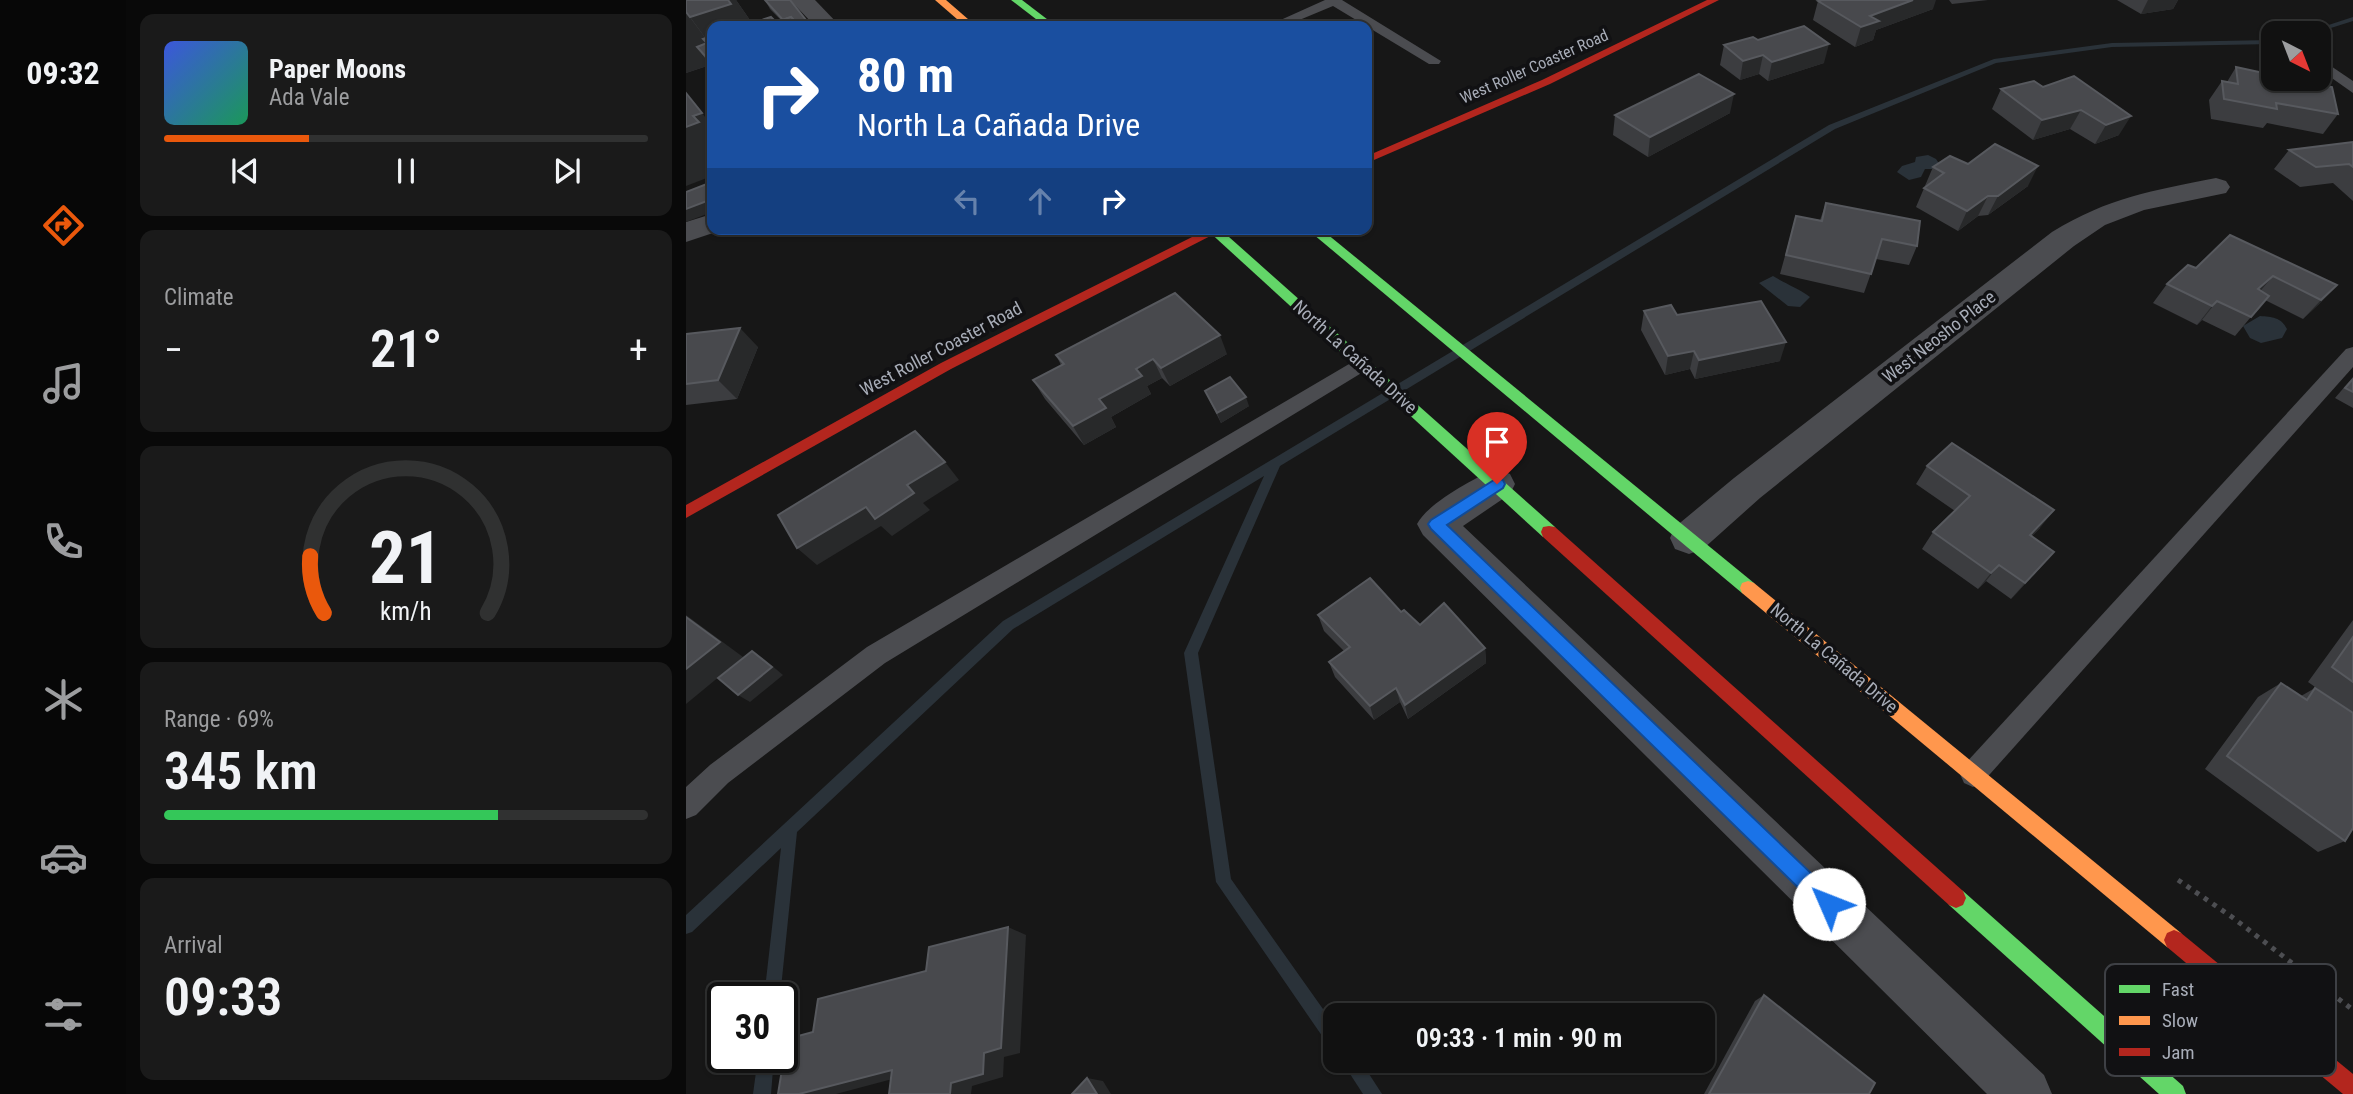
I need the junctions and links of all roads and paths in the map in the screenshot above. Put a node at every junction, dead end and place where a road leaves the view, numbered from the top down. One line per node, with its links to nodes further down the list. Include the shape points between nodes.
1 (802, 0): 6 (street)
2 (940, 0): 7 (main road)
3 (1016, 0): 8 (main road)
4 (1714, 0): 15 (main road, West Roller Coaster Road, via 1546,82)
5 (1333, 1): 9 (lane); 10 (lane)
6 (823, 21)
7 (965, 21)
8 (1044, 21)
9 (1286, 21)
10 (1367, 21)
11 (1372, 24): 12 (lane)
12 (1434, 61)
13 (2331, 71): 14 (lane)
14 (2353, 88)
15 (1372, 158)
16 (2216, 187): 26 (street, West Neosho Place, via 2137,203 2095,219 2063,239)
17 (707, 225): 18 (street)
18 (686, 233)
19 (1205, 235): 25 (main road, West Roller Coaster Road, via 946,366)
20 (1221, 235): 23 (main road, North La Cañada Drive)
21 (1320, 235): 26 (main road, North La Cañada Drive)
22 (2353, 354): 27 (lane)
23 (1366, 367): 24 (main road, North La Cañada Drive); 28 (lane, via 876,655 719,774)
24 (1497, 484): 34 (main road, North La Cañada Drive); 38 (street, via 1436,524)
25 (686, 512)
26 (1689, 538): 27 (main road, North La Cañada Drive)
27 (1973, 774): 30 (main road, North La Cañada Drive)
28 (686, 806)
29 (2176, 879): 31 (path)
30 (2203, 964)
31 (2293, 964)
32 (2336, 997): 33 (path)
33 (2353, 1010)
34 (2105, 1031)
35 (2336, 1074): 37 (main road, North La Cañada Drive)
36 (2155, 1076): 39 (main road, North La Cañada Drive)
37 (2353, 1088)
38 (2025, 1094)
39 (2175, 1094)

